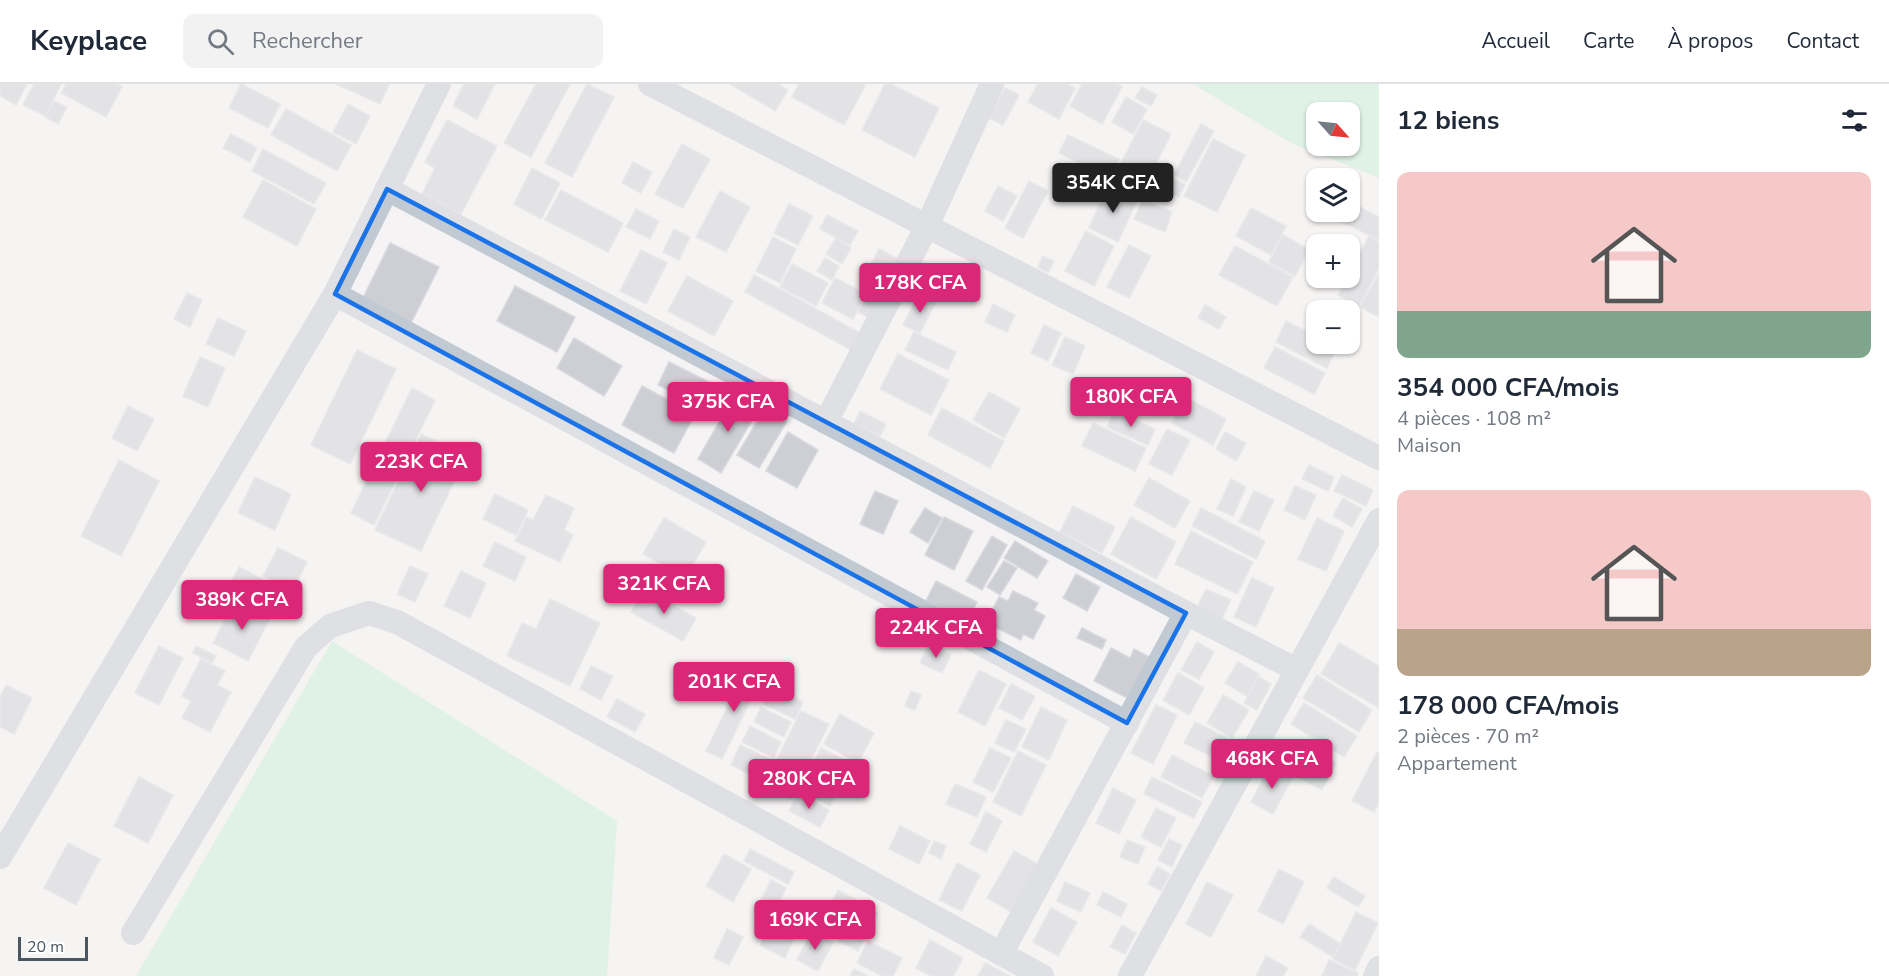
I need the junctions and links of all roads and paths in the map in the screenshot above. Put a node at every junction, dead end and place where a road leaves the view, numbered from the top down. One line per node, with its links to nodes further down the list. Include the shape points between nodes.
1 (438, 84): 4 (street)
2 (651, 84): 5 (street)
3 (992, 84): 5 (street)
4 (387, 189): 6 (street); 7 (street)
5 (927, 226): 7 (street); 8 (street)
6 (335, 294): 12 (street); 13 (street)
7 (826, 422): 10 (street)
8 (1379, 458)
9 (1379, 520): 11 (street)
10 (1185, 613): 11 (street); 12 (street)
11 (1298, 670): 18 (street)
12 (1127, 723): 15 (street)
13 (0, 857)
14 (134, 933): 15 (street, via 306,648 330,626 369,614 397,622)
15 (1001, 954): 17 (street)
16 (1379, 968): 19 (street)
17 (1042, 976)
18 (1130, 976)
19 (1375, 976)

